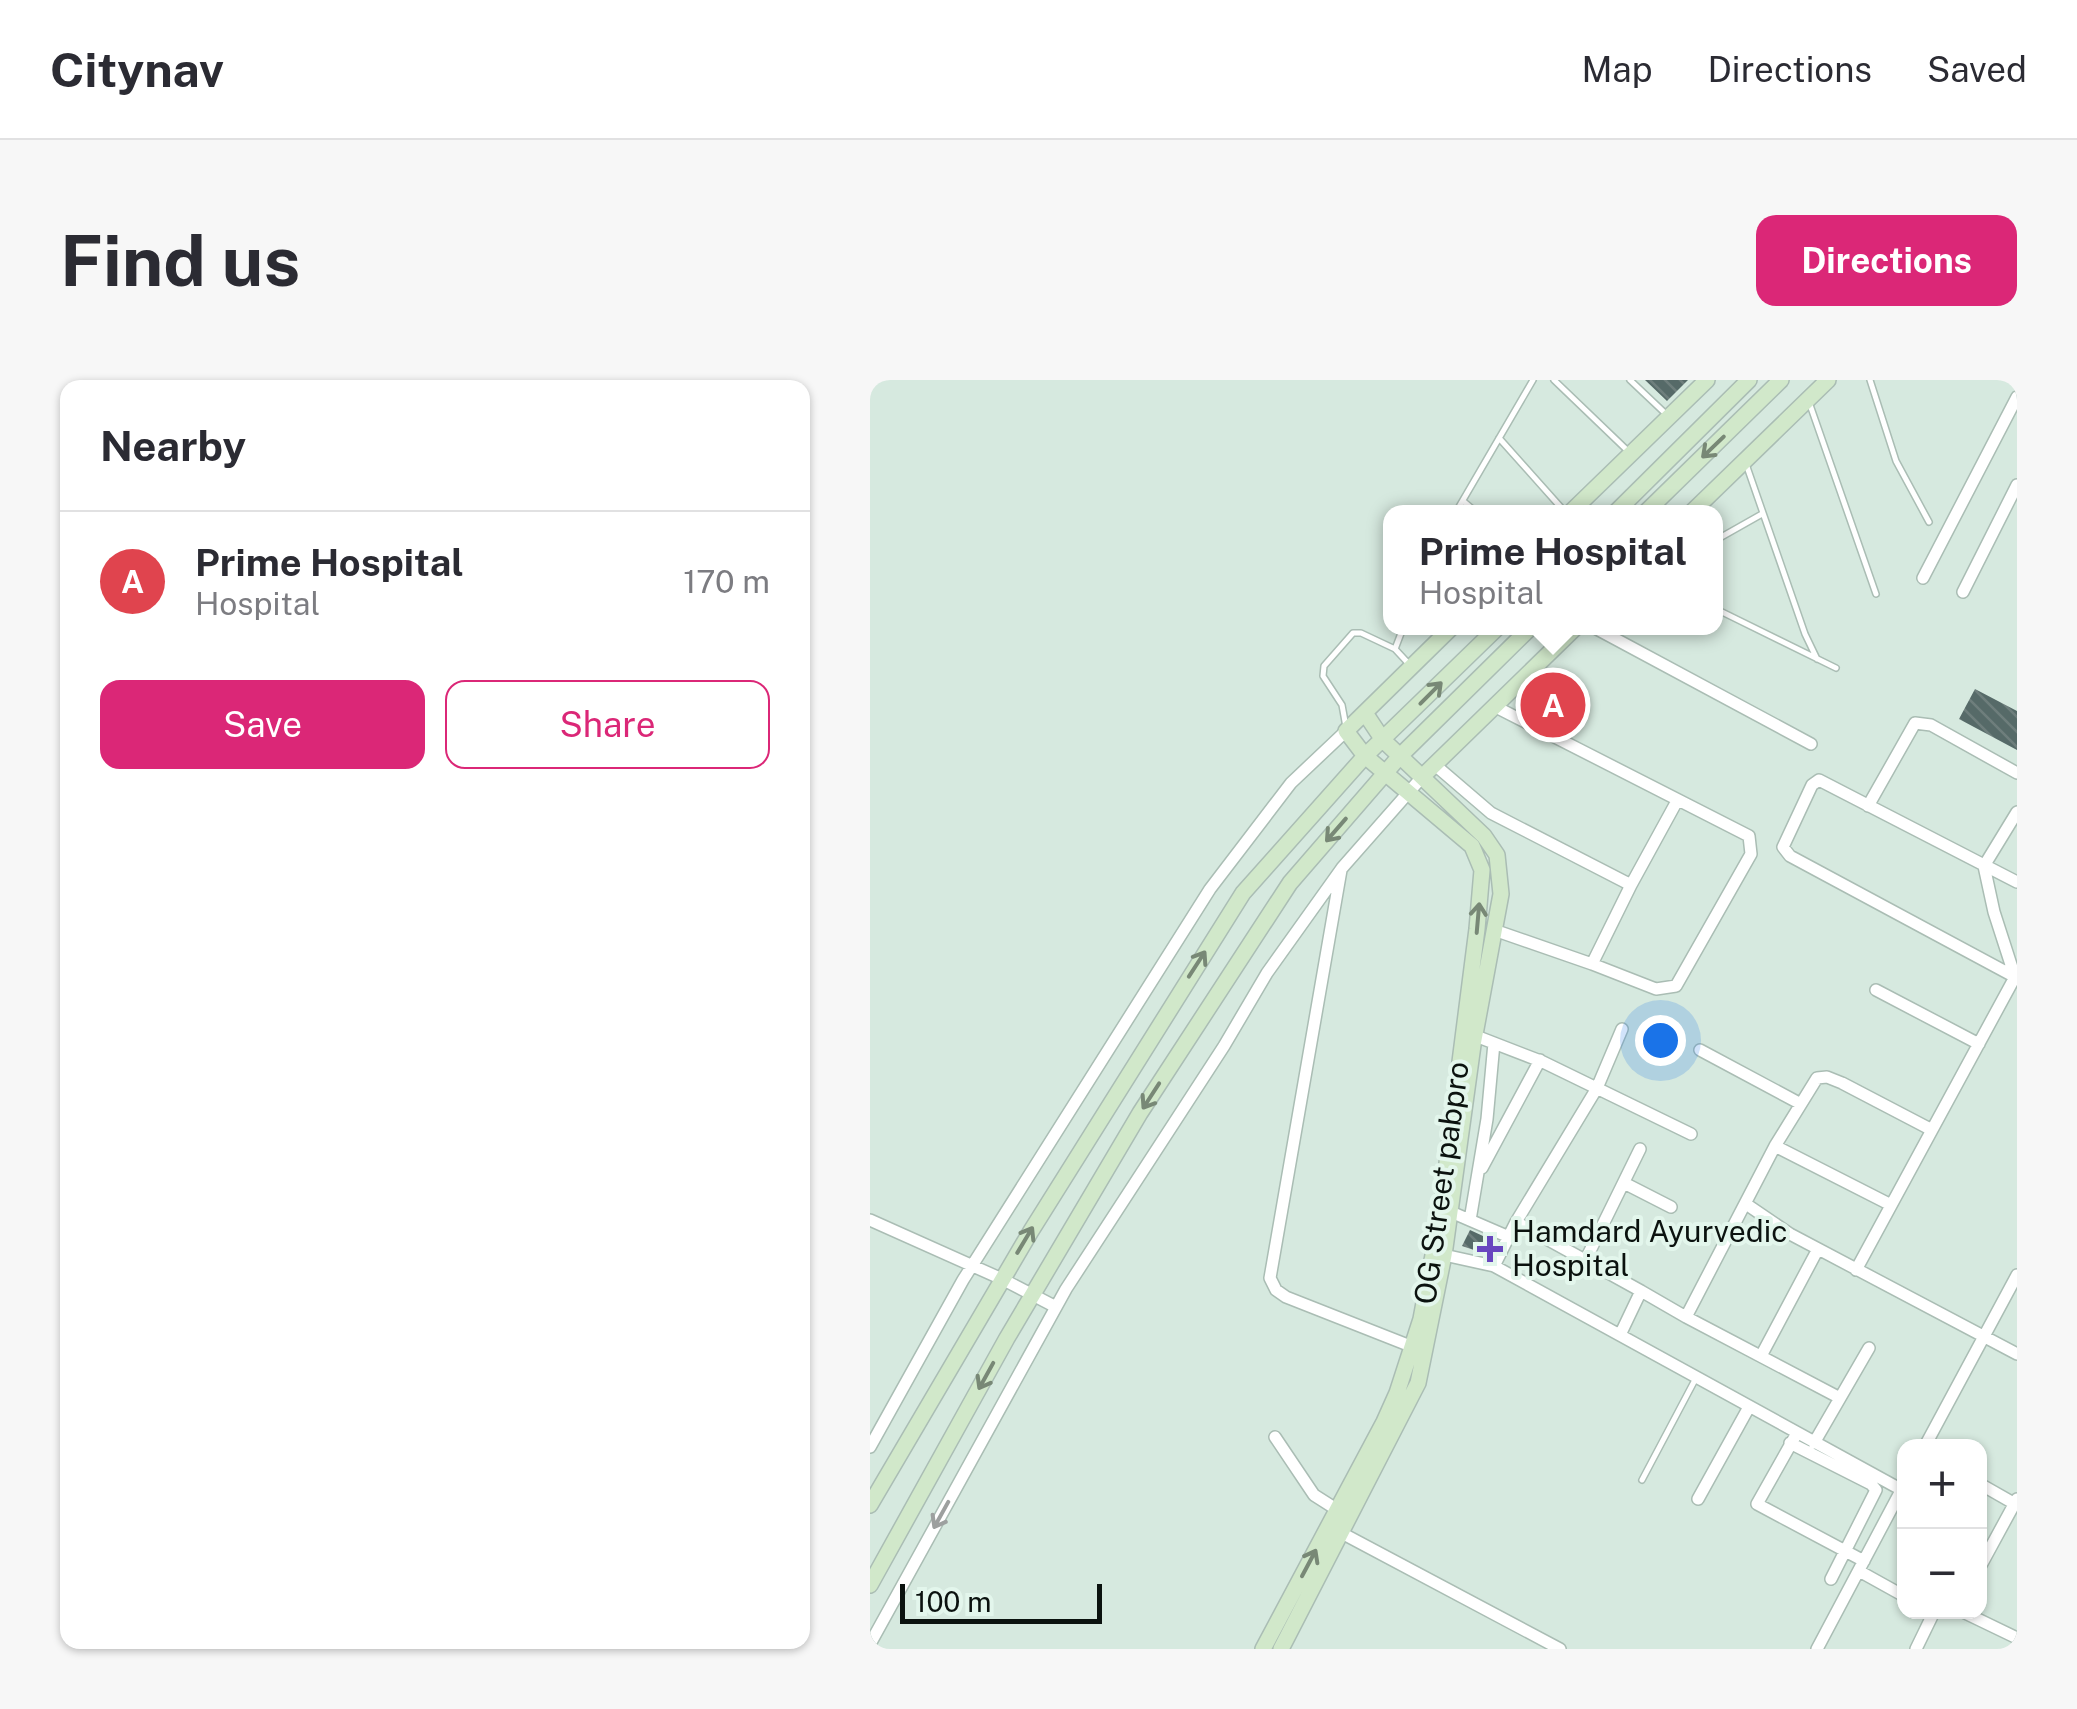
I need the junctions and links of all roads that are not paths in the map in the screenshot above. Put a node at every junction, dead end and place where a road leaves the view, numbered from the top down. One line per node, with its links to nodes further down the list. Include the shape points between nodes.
1 (1534, 380): 12 (lane)
2 (1554, 380): 13 (lane)
3 (1630, 380): 11 (lane)
4 (1749, 380): 21 (street)
5 (1781, 380): 22 (street, one-way to 22)
6 (1828, 380): 10 (street)
7 (1870, 380): 25 (lane, via 1896,461)
8 (1703, 382): 11 (street)
9 (2017, 397): 27 (street)
10 (1808, 399): 14 (street); 29 (lane)
11 (1669, 417): 13 (street)
12 (1499, 438): 16 (lane); 19 (lane)
13 (1631, 454): 20 (street)
14 (1745, 461): 23 (street); 24 (lane)
15 (2017, 485): 28 (street)
16 (1463, 500): 17 (lane); 18 (lane)
17 (1460, 505)
18 (1468, 505)
19 (1561, 505)
20 (1576, 505)
21 (1623, 505)
22 (1653, 505)
23 (1699, 505)
24 (1762, 514): 26 (lane); 38 (lane)
25 (1929, 522)
26 (1723, 536)
27 (1923, 578)
28 (1963, 592)
29 (1876, 594)
30 (1723, 612): 38 (lane)
31 (1400, 635): 37 (lane)
32 (1443, 635): 39 (street)
33 (1489, 635): 45 (street, one-way to 33)
34 (1523, 635): 48 (street)
35 (1568, 635): 42 (street)
36 (1608, 635): 46 (street)
37 (1395, 649): 39 (lane); 41 (lane, via 1357,632 1333,655 1323,676)
38 (1818, 659): 40 (lane)
39 (1410, 666): 43 (street)
40 (1836, 668)
41 (1342, 705): 43 (lane); 44 (lane)
42 (1494, 706): 49 (street); 53 (street)
43 (1365, 713): 44 (street); 45 (street, OG Street pabpro)
44 (1346, 730): 47 (street, OG Street pabpro); 89 (street, via 1292,782 1210,889)
45 (1383, 740): 47 (street); 48 (street, OG Street pabpro)
46 (1811, 744)
47 (1365, 756): 51 (street, OG Street pabpro); 93 (street, one-way to 47, via 1243,893)
48 (1400, 756): 49 (street, OG Street pabpro); 51 (street)
49 (1429, 770): 52 (street); 59 (street, via 1491,813); 60 (street, OG Street pabpro, via 1497,855 1501,894)
50 (2017, 772): 54 (street, via 1932,725 1915,723)
51 (1386, 773): 52 (street, OG Street pabpro); 95 (street, one-way to 95, via 1290,882)
52 (1406, 792): 57 (street); 65 (street, OG Street pabpro, one-way to 52, via 1482,870 1472,846)
53 (1677, 801): 59 (street); 61 (street, via 1742,830 1751,854 1676,986 1656,988)
54 (1868, 806): 56 (street); 62 (street, via 1815,781 1786,852)
55 (2017, 812): 56 (street)
56 (1984, 866): 58 (street); 62 (street)
57 (1342, 868): 96 (street, via 1267,973); 100 (street, via 1270,1278 1286,1297)
58 (2017, 882)
59 (1631, 884): 61 (street)
60 (1494, 930): 61 (street); 65 (street, OG Street pabpro)
61 (1592, 964)
62 (2016, 978): 67 (street)
63 (1876, 990): 67 (street)
64 (1622, 1029): 70 (street)
65 (1469, 1033): 66 (street); 81 (street, OG Street pabpro); 100 (street, OG Street pabpro)
66 (1494, 1043): 69 (street); 76 (street)
67 (1979, 1044): 72 (street)
68 (1700, 1050): 71 (street)
69 (1540, 1060): 70 (street); 76 (street)
70 (1597, 1088): 73 (street); 84 (street)
71 (1799, 1104): 72 (street, via 1817,1078 1827,1077); 74 (street)
72 (1932, 1130): 79 (street)
73 (1691, 1134)
74 (1775, 1146): 78 (street); 79 (street)
75 (1640, 1149): 77 (street)
76 (1478, 1176): 83 (street)
77 (1624, 1182): 80 (street); 88 (street)
78 (1746, 1204): 86 (street); 97 (street)
79 (1891, 1206): 91 (street)
80 (1671, 1208)
81 (1450, 1212): 83 (street); 87 (street, OG Street pabpro)
82 (870, 1220): 89 (street)
83 (1470, 1220): 85 (street)
84 (1516, 1222): 85 (street); 88 (street)
85 (1509, 1236): 90 (street)
86 (1818, 1249): 91 (street); 103 (street)
87 (1444, 1255): 90 (street); 120 (street, OG Street pabpro, via 1418,1383)
88 (1586, 1259): 94 (street)
89 (972, 1265): 93 (street); 111 (street)
90 (1494, 1266): 98 (street)
91 (1856, 1270): 99 (street)
92 (2017, 1275): 99 (street)
93 (1002, 1279): 95 (street); 118 (street)
94 (1641, 1291): 97 (street); 98 (street)
95 (1032, 1295): 96 (street); 125 (street, one-way to 125)
96 (1056, 1307): 130 (street, one-way to 130)
97 (1686, 1317): 103 (street)
98 (1620, 1335): 104 (street)
99 (1984, 1338): 102 (street); 109 (street)
100 (1413, 1347): 119 (street, OG Street pabpro, via 1384,1422)
101 (1869, 1348): 105 (street)
102 (2017, 1354)
103 (1761, 1356): 105 (street)
104 (1696, 1378): 106 (street); 112 (lane)
105 (1840, 1398): 110 (street)
106 (1748, 1407): 108 (street); 115 (street)
107 (1275, 1437): 119 (street, via 1314,1495)
108 (1794, 1438): 110 (street); 121 (street, via 1876,1490); 121 (street, via 1757,1504)
109 (1929, 1439)
110 (1814, 1443): 113 (street)
111 (870, 1448)
112 (1642, 1480)
113 (1897, 1485)
114 (1987, 1487): 117 (street)
115 (1698, 1499)
116 (1897, 1499): 123 (street)
117 (2016, 1501): 122 (street)
118 (870, 1505)
119 (1336, 1508): 120 (street, OG Street pabpro)
120 (1335, 1529): 131 (street, OG Street pabpro, one-way to 120); 132 (street, OG Street pabpro); 133 (street)
121 (1846, 1550): 123 (street); 124 (street)
122 (1987, 1554)
123 (1862, 1566): 126 (street); 134 (street)
124 (1831, 1579)
125 (870, 1584)
126 (1897, 1591)
127 (1931, 1619): 135 (street)
128 (1978, 1619): 129 (street)
129 (2017, 1638)
130 (870, 1644)
131 (1263, 1649)
132 (1282, 1649)
133 (1560, 1649)
134 (1817, 1649)
135 (1916, 1649)

